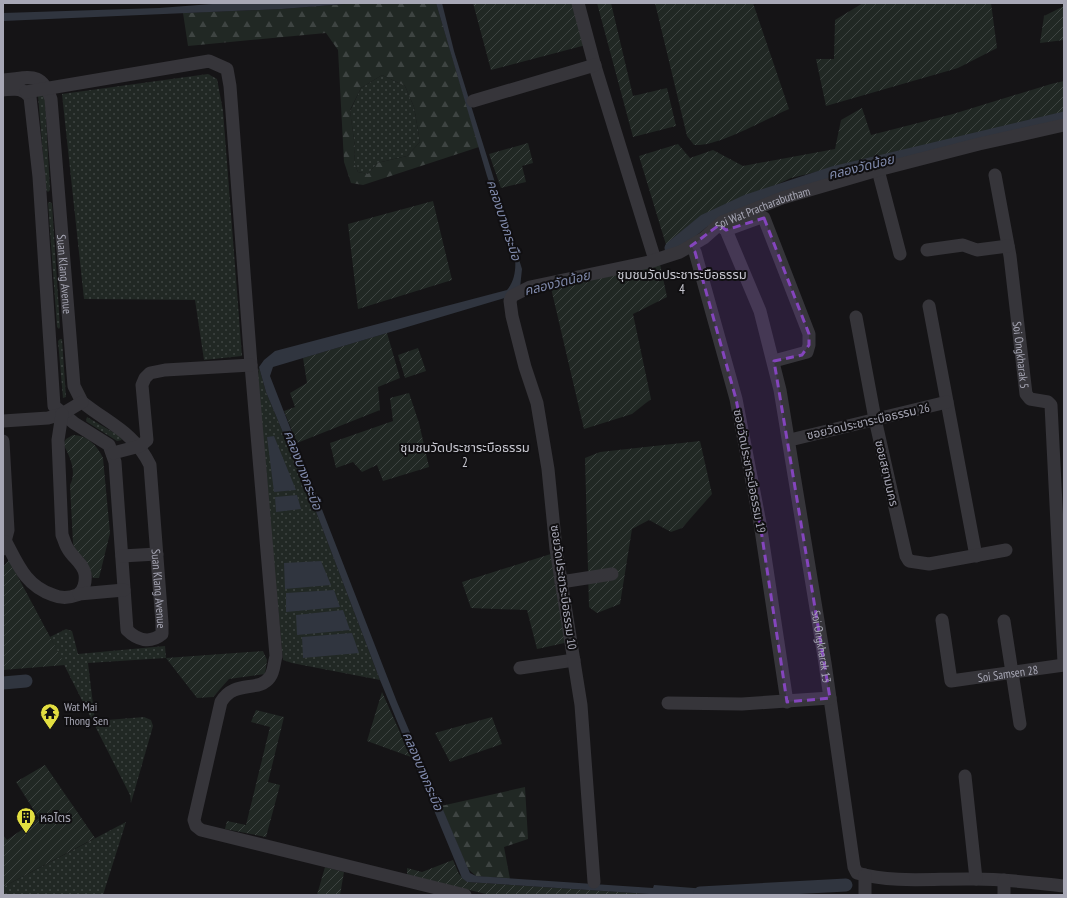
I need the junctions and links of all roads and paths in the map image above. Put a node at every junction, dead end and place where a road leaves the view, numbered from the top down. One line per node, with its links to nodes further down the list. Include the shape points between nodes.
1 (578, 3): 2 (street)
2 (595, 65): 7 (street); 18 (street)
3 (3, 80): 4 (street, via 35,78 42,80)
4 (48, 88): 6 (street); 11 (street, Suan Klang Avenue); 25 (street, via 209,61 227,69)
5 (3, 90): 6 (street, via 19,88)
6 (26, 92): 12 (street, Suan Klang Avenue, via 30,97)
7 (473, 101)
8 (1064, 126): 9 (street, Soi Wat Pracharabutham, via 979,144)
9 (878, 170): 13 (street, Soi Wat Pracharabutham, via 782,198 722,222); 17 (street)
10 (995, 175): 15 (street, Soi Ongkharak 5)
11 (59, 196): 12 (street); 22 (street, Suan Klang Avenue)
12 (40, 198): 23 (street, Suan Klang Avenue)
13 (723, 228): 14 (street, Soi Wat Pracharabutham); 24 (street, Soi Ongkharak 13, via 760,311); 24 (street, via 764,218 809,334 810,346 807,352)
14 (691, 246): 18 (street, Soi Wat Pracharabutham); 51 (street, ซอยวัดประชาระบือธรรม 19, via 701,272 736,399 760,523)
15 (1008, 246): 16 (street, via 977,250 963,245); 47 (street, Soi Ongkharak 5, via 1026,394 1030,399 1048,402 1051,405)
16 (927, 250)
17 (900, 254)
18 (652, 261): 19 (street, Soi Wat Pracharabutham, via 530,287)
19 (512, 296): 41 (street, ซอยวัดประชาระบือธรรม 10, via 512,316 543,431)
20 (929, 306): 27 (street)
21 (856, 317): 29 (street, ซอยสยามนคร)
22 (70, 333): 23 (street); 26 (street, Suan Klang Avenue, via 74,386)
23 (50, 335): 28 (street, Suan Klang Avenue, via 54,406)
24 (774, 361): 31 (street, Soi Ongkharak 13)
25 (251, 365): 33 (street, via 150,373 142,385 147,440); 60 (street, via 276,656 267,682 239,688 226,694 221,702 194,820 196,826 201,830)
26 (82, 402): 28 (street); 33 (street, Suan Klang Avenue)
27 (947, 402): 29 (street, ซอยวัดประชาระบือธรรม 26); 39 (street)
28 (62, 414): 30 (street, via 48,418); 34 (street, Suan Klang Avenue, via 109,445); 43 (street, via 58,440 62,535 67,548 84,567 86,576)
29 (876, 419): 31 (street, ซอยวัดประชาระบือธรรม 26); 39 (street, ซอยสยามนคร, via 909,561 929,564)
30 (3, 421)
31 (790, 440): 50 (street, Soi Ongkharak 13)
32 (3, 441): 35 (street, via 8,530)
33 (140, 446): 34 (street); 37 (street, Suan Klang Avenue, via 150,465)
34 (113, 453): 38 (street, Suan Klang Avenue)
35 (4, 545): 43 (street, via 25,577 40,591 58,597)
36 (1006, 550): 39 (street, ซอยสยามนคร)
37 (157, 554): 38 (street); 42 (street, Suan Klang Avenue, via 162,623 162,634 158,638 140,640 127,630)
38 (122, 556): 42 (street, Suan Klang Avenue)
39 (976, 556)
40 (612, 574): 41 (street)
41 (562, 582): 46 (street, ซอยวัดประชาระบือธรรม 10)
42 (124, 590): 43 (street)
43 (80, 594)
44 (942, 620): 49 (street, Soi Samsen 28, via 951,681)
45 (1004, 621): 49 (street)
46 (574, 660): 48 (street); 58 (street, ซอยวัดประชาระบือธรรม 10, via 584,737)
47 (1064, 664): 49 (street, Soi Samsen 28)
48 (520, 668)
49 (1012, 672): 53 (street)
50 (830, 698): 51 (street); 55 (street, Soi Ongkharak 13, via 854,867 857,873)
51 (787, 702): 52 (street)
52 (668, 703)
53 (1020, 724)
54 (965, 776): 56 (street)
55 (865, 875): 56 (street, via 906,879); 61 (street)
56 (976, 879): 57 (street)
57 (1004, 880): 59 (street); 62 (street)
58 (594, 882)
59 (1064, 886)
60 (465, 895)
61 (865, 895)
62 (1004, 895)

